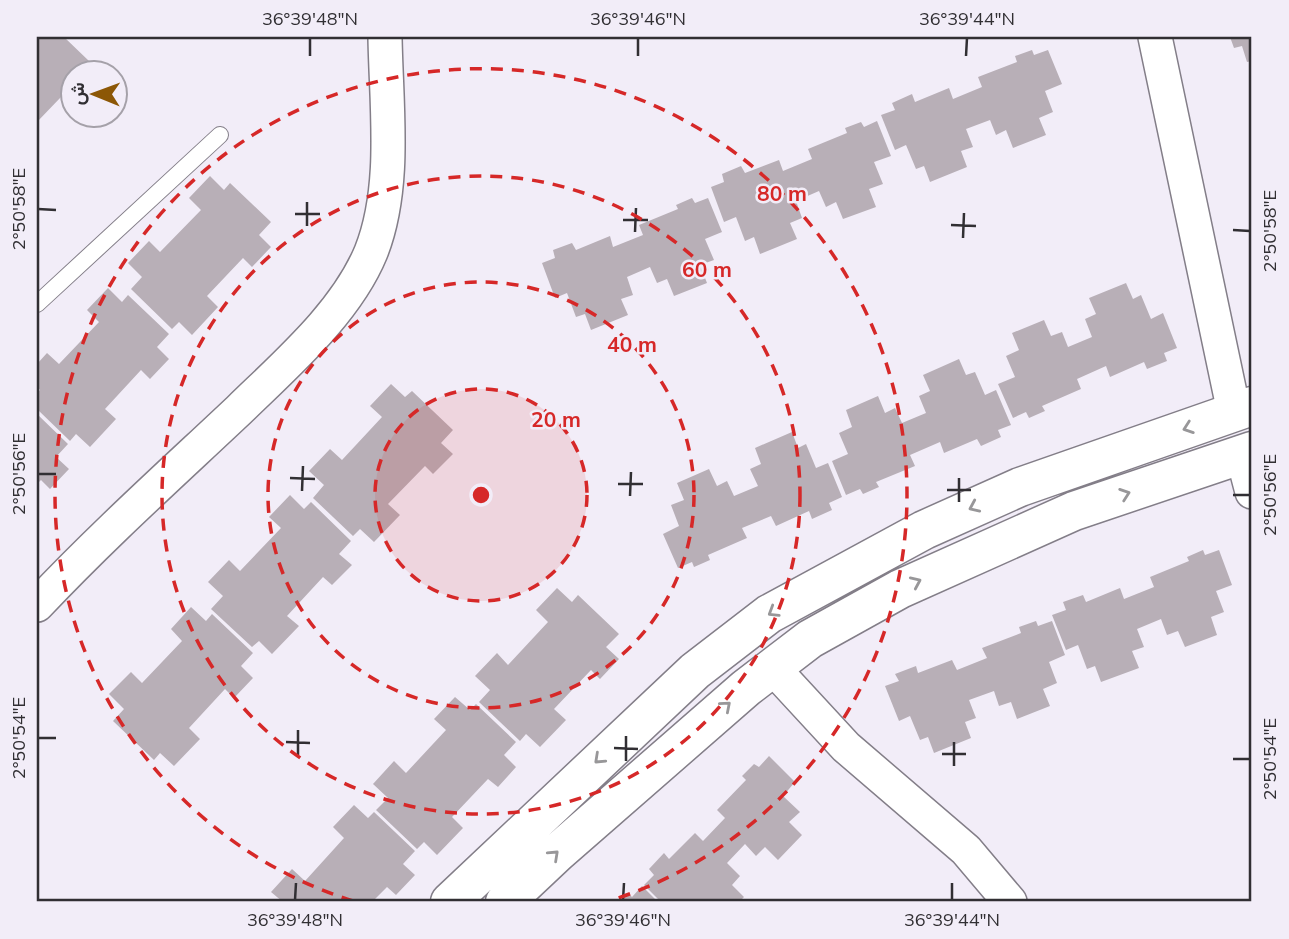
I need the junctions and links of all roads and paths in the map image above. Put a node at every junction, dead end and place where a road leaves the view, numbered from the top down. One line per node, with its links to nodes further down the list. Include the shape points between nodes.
1 (385, 37): 8 (street, via 384,200 371,253 338,306 294,357)
2 (1155, 37): 5 (street)
3 (220, 135): 4 (lane)
4 (37, 304)
5 (1243, 409): 10 (street, one-way to 10, via 1020,487 924,530 769,614 695,671)
6 (1247, 453): 7 (street); 9 (street, one-way to 6, via 810,639 900,589 1074,511)
7 (1252, 492)
8 (37, 605)
9 (773, 668): 11 (street, one-way to 9, via 567,843); 12 (street, via 846,747 966,850)
10 (450, 902)
11 (505, 902)
12 (1010, 902)

